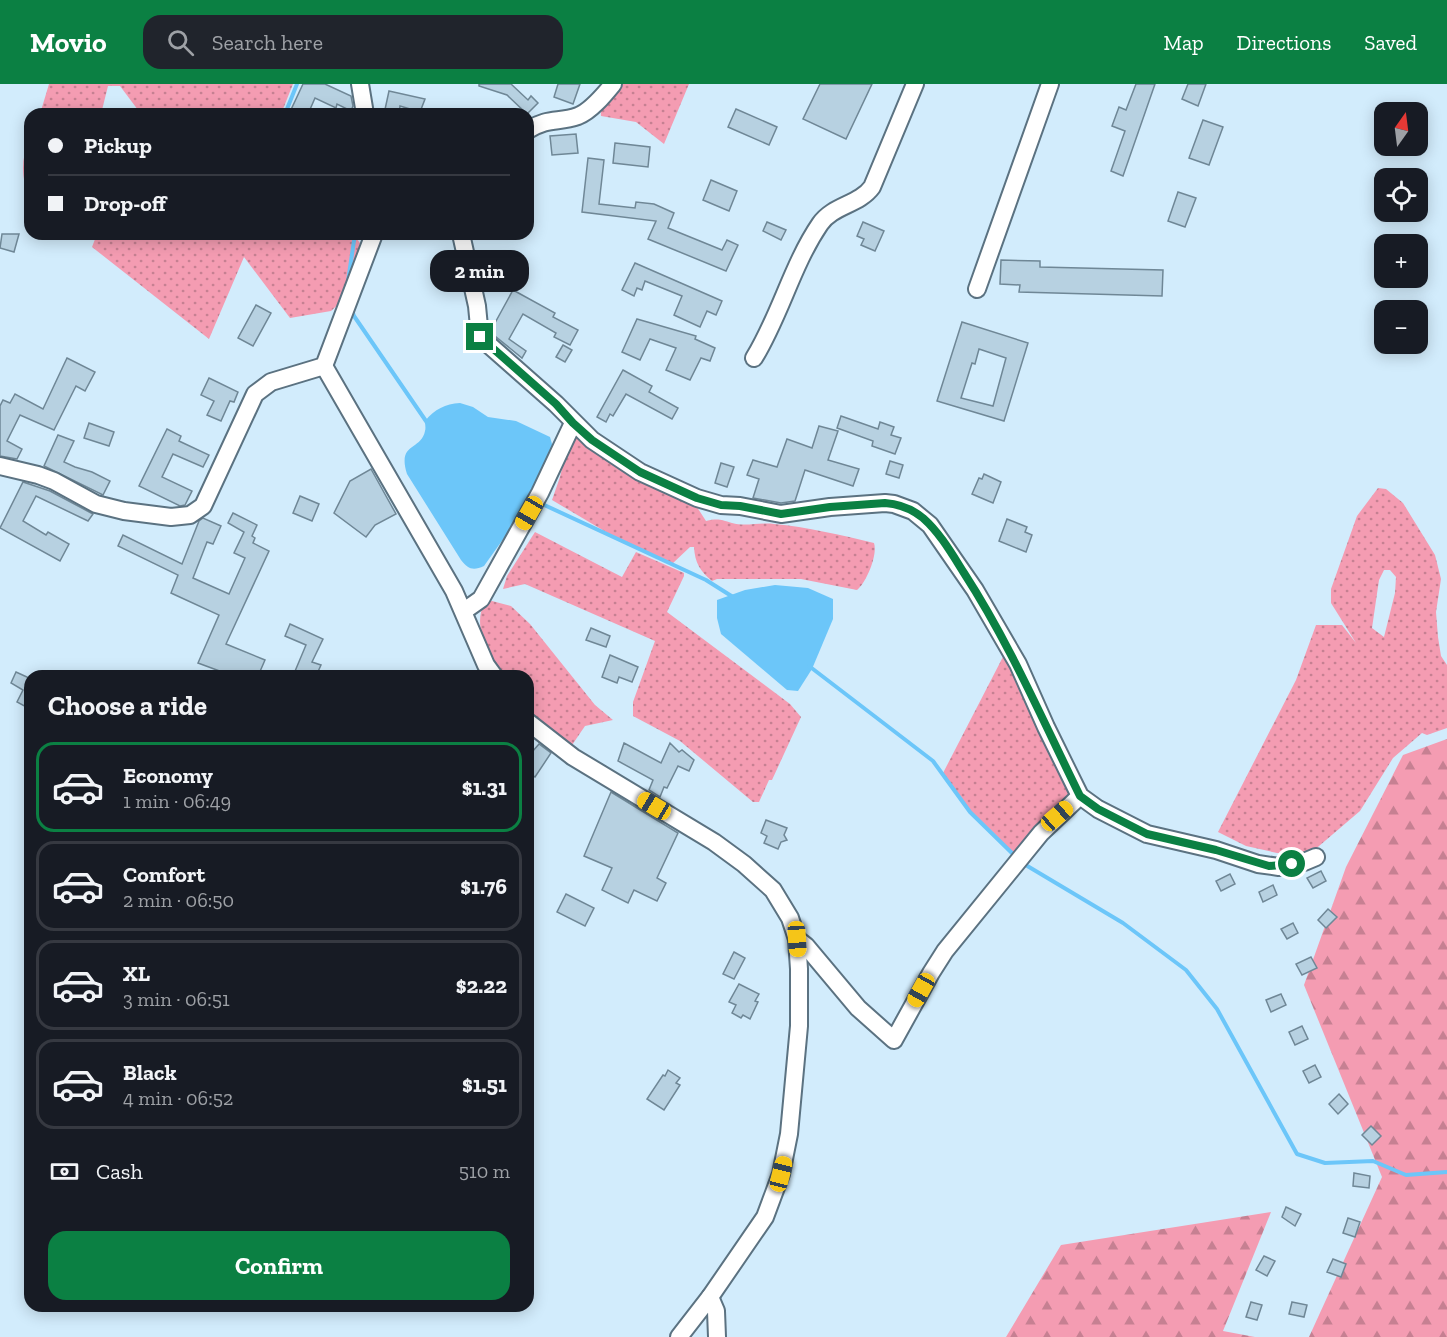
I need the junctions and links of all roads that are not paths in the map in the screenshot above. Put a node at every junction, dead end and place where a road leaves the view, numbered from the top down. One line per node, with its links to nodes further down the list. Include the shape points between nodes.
1 (360, 84): 5 (street)
2 (613, 84): 6 (street, via 579,115 542,121)
3 (915, 84): 10 (street, via 872,187 864,196 833,210 820,223)
4 (1050, 84): 9 (street)
5 (364, 108)
6 (534, 126)
7 (372, 240): 11 (street)
8 (462, 240): 12 (street, via 480,337)
9 (977, 289)
10 (754, 357)
11 (324, 366): 13 (street, via 271,382 255,393 203,506 190,514 171,517 96,504 54,481); 14 (street)
12 (573, 423): 14 (street, via 540,493 481,599); 17 (street, via 640,472 721,505 781,514 885,503 922,517 947,547 999,630)
13 (0, 466)
14 (464, 611): 15 (street)
15 (490, 670)
16 (534, 727): 19 (street, via 573,757 744,864 773,890)
17 (1080, 796): 18 (street, via 1147,834 1258,864 1279,867); 19 (street, via 1041,833 960,932 931,972 894,1040 858,1008)
18 (1316, 857)
19 (797, 939): 20 (street, via 799,1026 785,1159 765,1217)
20 (710, 1297): 21 (street); 22 (street, via 716,1311)
21 (679, 1337)
22 (717, 1337)

